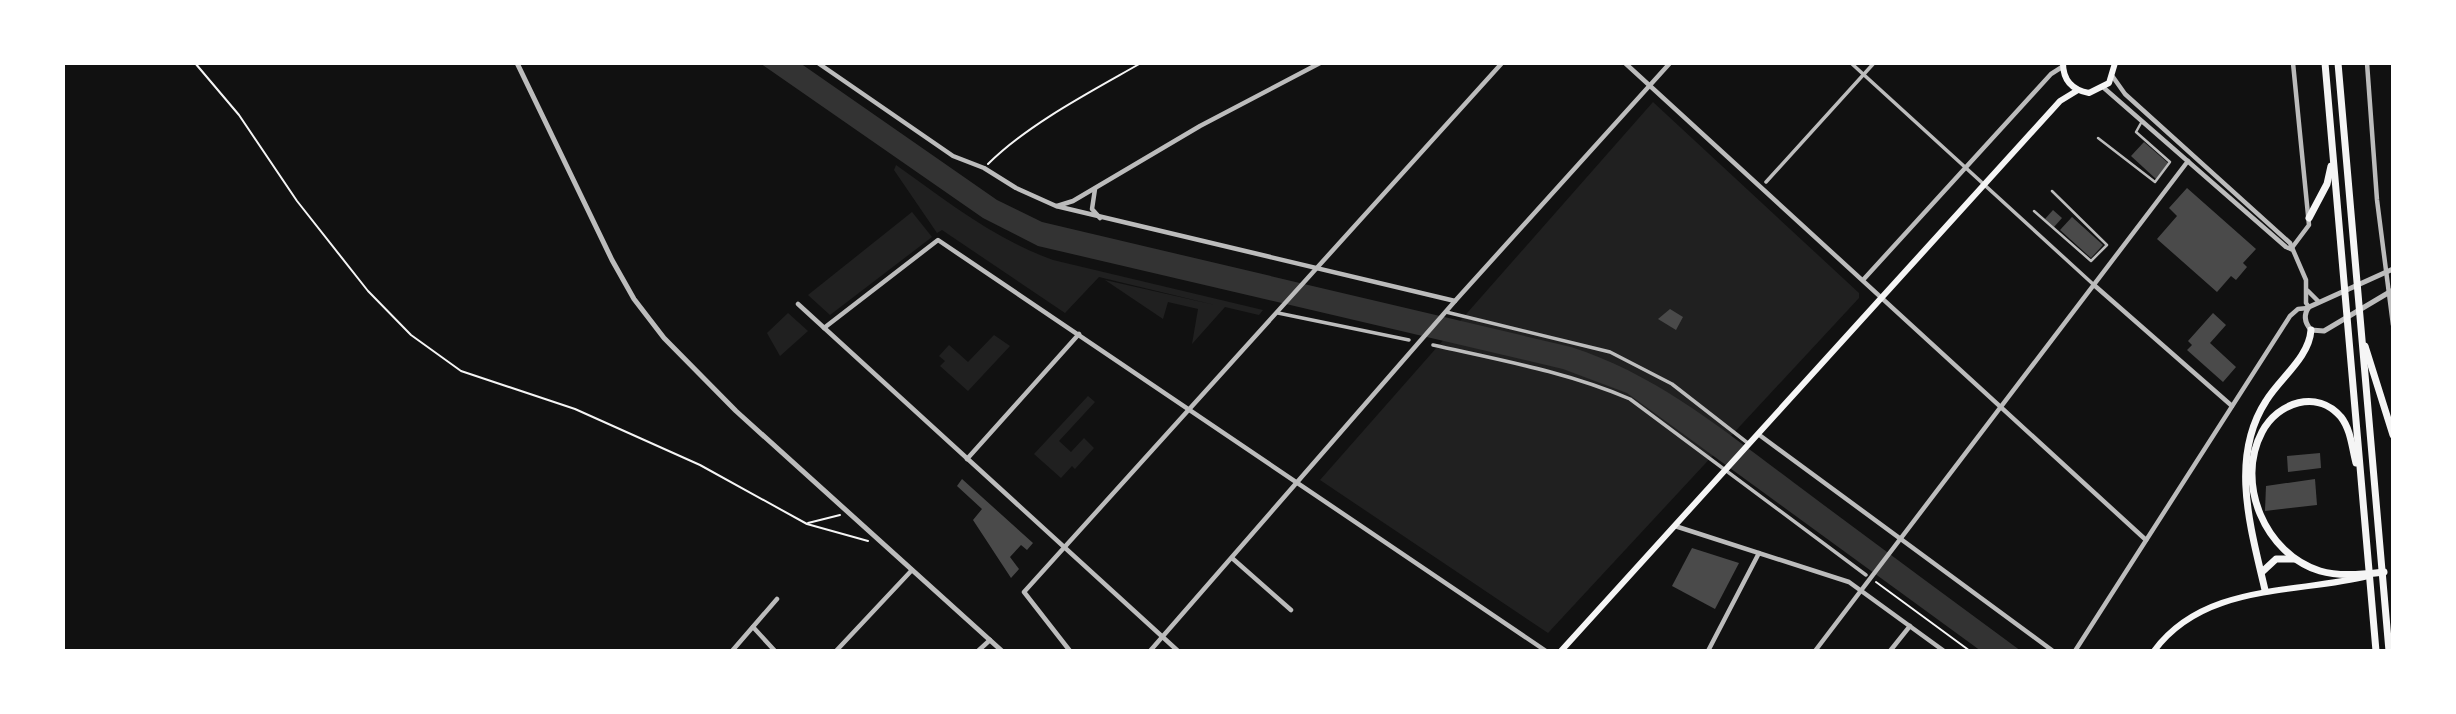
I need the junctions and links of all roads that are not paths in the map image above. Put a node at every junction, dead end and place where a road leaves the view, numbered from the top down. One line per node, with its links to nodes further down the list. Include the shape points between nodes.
1 (517, 63): 82 (street, via 612,260 641,309 684,361)
2 (817, 63): 31 (street, via 953,156)
3 (1320, 63): 29 (street, via 1200,126)
4 (1502, 63): 38 (street)
5 (1625, 63): 18 (street)
6 (1670, 63): 18 (street)
7 (1851, 63): 15 (street)
8 (1874, 63): 15 (street)
9 (2115, 63): 16 (main road)
10 (2292, 63): 33 (street)
11 (2325, 63): 24 (main road)
12 (2338, 63): 43 (main road)
13 (2367, 63): 40 (street)
14 (2062, 65): 17 (main road); 26 (street)
15 (1864, 75): 26 (street); 27 (street)
16 (2113, 77): 19 (main road); 36 (street, via 2125,94)
17 (2069, 83): 20 (main road); 21 (main road)
18 (1650, 85): 41 (street); 48 (street)
19 (2104, 88): 20 (main road, via 2089,93); 22 (street)
20 (2078, 90): 21 (main road)
21 (2060, 101): 28 (main road)
22 (2143, 121): 23 (lane, via 2136,132 2170,162 2156,182); 25 (street)
23 (2098, 138)
24 (2332, 141): 33 (main road, via 2330,174); 45 (main road)
25 (2188, 161): 37 (street); 42 (street)
26 (1967, 167): 28 (street); 41 (street)
27 (1766, 182)
28 (1985, 184): 42 (street); 47 (main road)
29 (1095, 189): 31 (street); 34 (street, via 1092,209)
30 (2052, 191): 32 (lane, via 2106,243 2092,262)
31 (1056, 206): 34 (street)
32 (2034, 211)
33 (2309, 218): 35 (street)
34 (1104, 220): 38 (street)
35 (2301, 239): 36 (street); 37 (street)
36 (2288, 241): 37 (street)
37 (2291, 249): 44 (street, via 2300,262)
38 (1318, 269): 48 (street); 54 (street)
39 (2393, 269): 40 (street)
40 (2385, 272): 43 (street); 46 (street)
41 (1863, 280): 47 (street)
42 (2094, 285): 65 (street); 66 (street)
43 (2358, 285): 45 (street); 52 (main road)
44 (2307, 290): 49 (street); 51 (street)
45 (2344, 290): 49 (street); 57 (main road)
46 (2391, 291): 52 (street); 58 (street)
47 (1882, 297): 66 (street); 68 (main road)
48 (1455, 301): 53 (street)
49 (2318, 301): 51 (street)
50 (798, 304): 59 (street)
51 (2308, 308): 55 (street); 56 (street)
52 (2361, 311): 57 (street); 63 (main road)
53 (1446, 312): 70 (street, via 1611,352 1672,384); 72 (street)
54 (1278, 313): 62 (street); 67 (street)
55 (2290, 316): 56 (street); 65 (street)
56 (2305, 318): 60 (street)
57 (2346, 319): 60 (street, via 2324,331); 73 (main road)
58 (2393, 325)
59 (824, 328): 61 (street, via 938,240); 71 (street)
60 (2311, 330): 84 (main road, via 2310,344 2267,399 2248,443 2245,482)
61 (1079, 334): 67 (street); 71 (street)
62 (1409, 340)
63 (2363, 343): 69 (main road); 112 (main road)
64 (1433, 345): 85 (street, via 1555,372 1630,399)
65 (2232, 406): 76 (street)
66 (2002, 407): 75 (street); 76 (street)
67 (1188, 410): 72 (street); 77 (street)
68 (1758, 434): 70 (main road); 75 (street)
69 (2393, 435)
70 (1748, 445): 74 (main road)
71 (967, 459): 77 (street)
72 (1298, 483): 79 (street); 102 (street)
73 (2361, 487): 80 (main road, via 2348,431 2334,411 2302,401 2274,415 2254,454 2254,490 2264,523); 111 (main road)
74 (1675, 526): 78 (street); 103 (main road)
75 (1901, 540): 86 (street); 108 (street)
76 (2146, 540): 109 (street)
77 (1065, 547): 92 (street); 99 (street, via 1024,592)
78 (1759, 553): 86 (street); 104 (street)
79 (1232, 558): 89 (street); 92 (street)
80 (2294, 559): 83 (main road, via 2325,573); 84 (main road, via 2276,559)
81 (2393, 569): 83 (main road)
82 (912, 570): 93 (street); 96 (street)
83 (2384, 572): 87 (main road, via 2325,585)
84 (2262, 573): 87 (main road)
85 (1866, 575)
86 (1861, 590): 91 (street); 105 (street)
87 (2265, 590): 110 (main road, via 2239,596 2171,631)
88 (777, 599): 90 (street)
89 (1291, 610)
90 (753, 626): 94 (street); 95 (street)
91 (1910, 626): 106 (street); 107 (street)
92 (1163, 636): 100 (street); 101 (street)
93 (990, 640): 97 (street); 98 (street)
94 (732, 651)
95 (775, 651)
96 (836, 651)
97 (978, 651)
98 (1002, 651)
99 (1070, 651)
100 (1150, 651)
101 (1178, 651)
102 (1546, 651)
103 (1561, 651)
104 (1708, 651)
105 (1815, 651)
106 (1890, 651)
107 (1944, 651)
108 (2053, 651)
109 (2075, 651)
110 (2154, 651)
111 (2376, 651)
112 (2389, 651)

